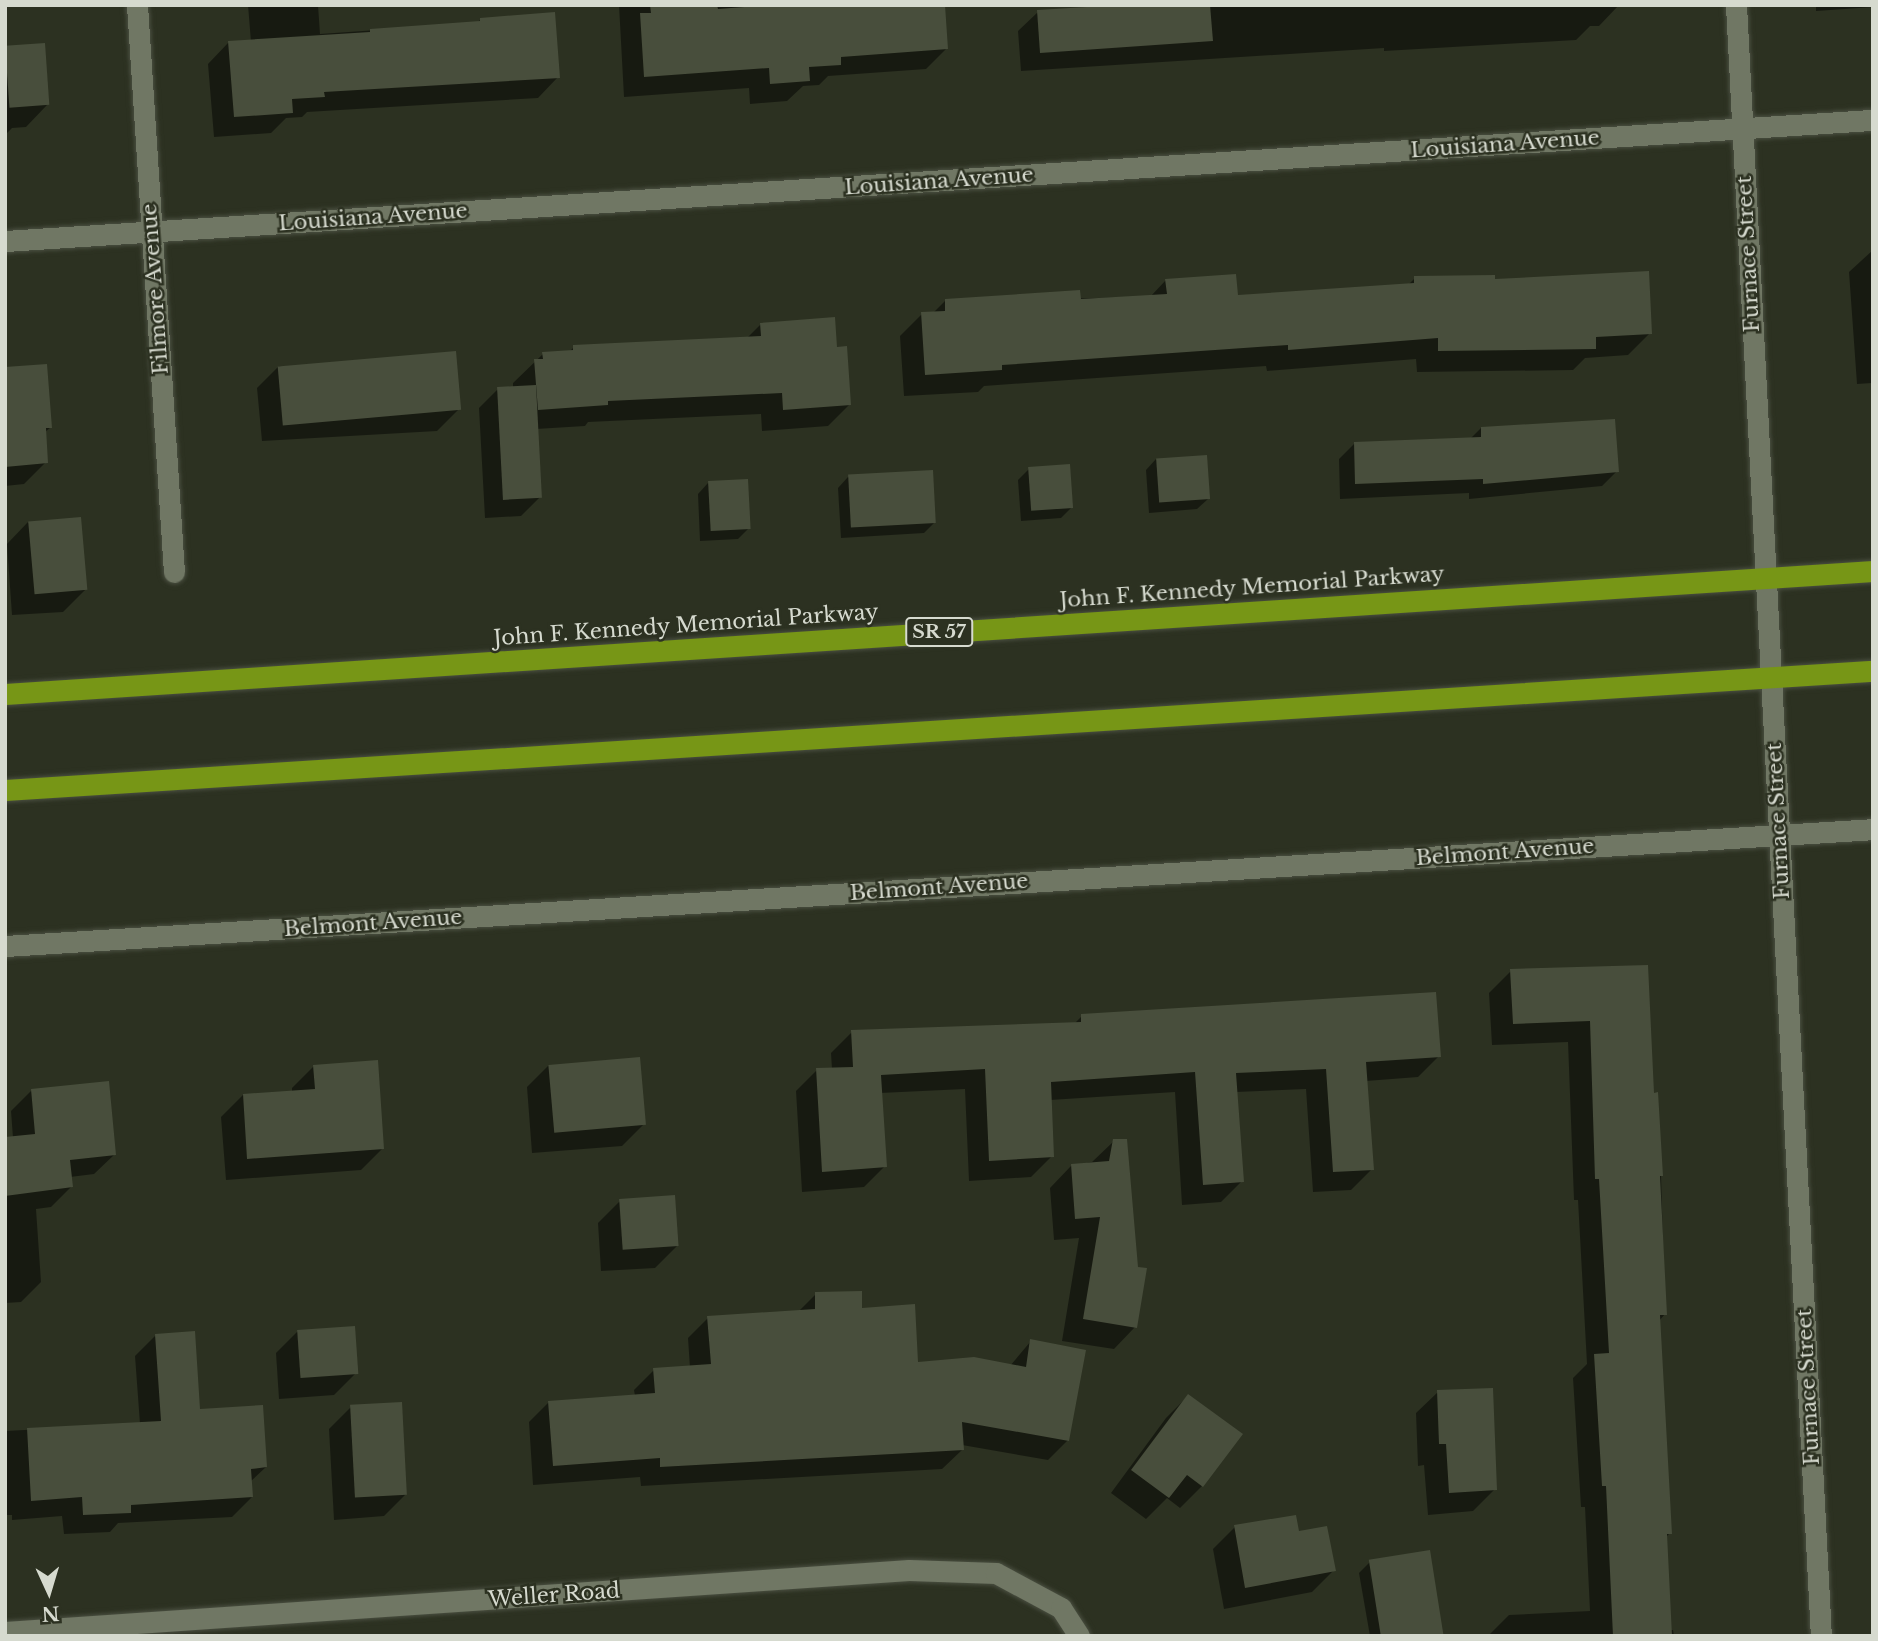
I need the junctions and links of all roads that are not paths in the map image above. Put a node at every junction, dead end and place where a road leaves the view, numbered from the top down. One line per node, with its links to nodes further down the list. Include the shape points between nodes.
1 (137, 5): 5 (street, Filmore Avenue)
2 (1736, 5): 4 (street, Furnace Street)
3 (1873, 120): 4 (street, Louisiana Avenue)
4 (1741, 129): 5 (street, Louisiana Avenue); 9 (street, Furnace Street)
5 (152, 232): 6 (street, Louisiana Avenue); 8 (street, Filmore Avenue)
6 (5, 241)
7 (1873, 571): 9 (highway, John F. Kennedy Memorial Parkway / SR 57)
8 (174, 572)
9 (1765, 578): 11 (street, Furnace Street); 12 (highway, John F. Kennedy Memorial Parkway / SR 57)
10 (1873, 671): 11 (highway)
11 (1770, 677): 13 (highway); 15 (street, Furnace Street)
12 (5, 694)
13 (5, 790)
14 (1873, 829): 15 (street, Belmont Avenue)
15 (1779, 835): 16 (street, Belmont Avenue); 19 (street, Furnace Street)
16 (5, 946)
17 (5, 1632): 18 (street, Weller Road, via 909,1570 996,1573 1061,1608)
18 (1079, 1636)
19 (1821, 1636)

